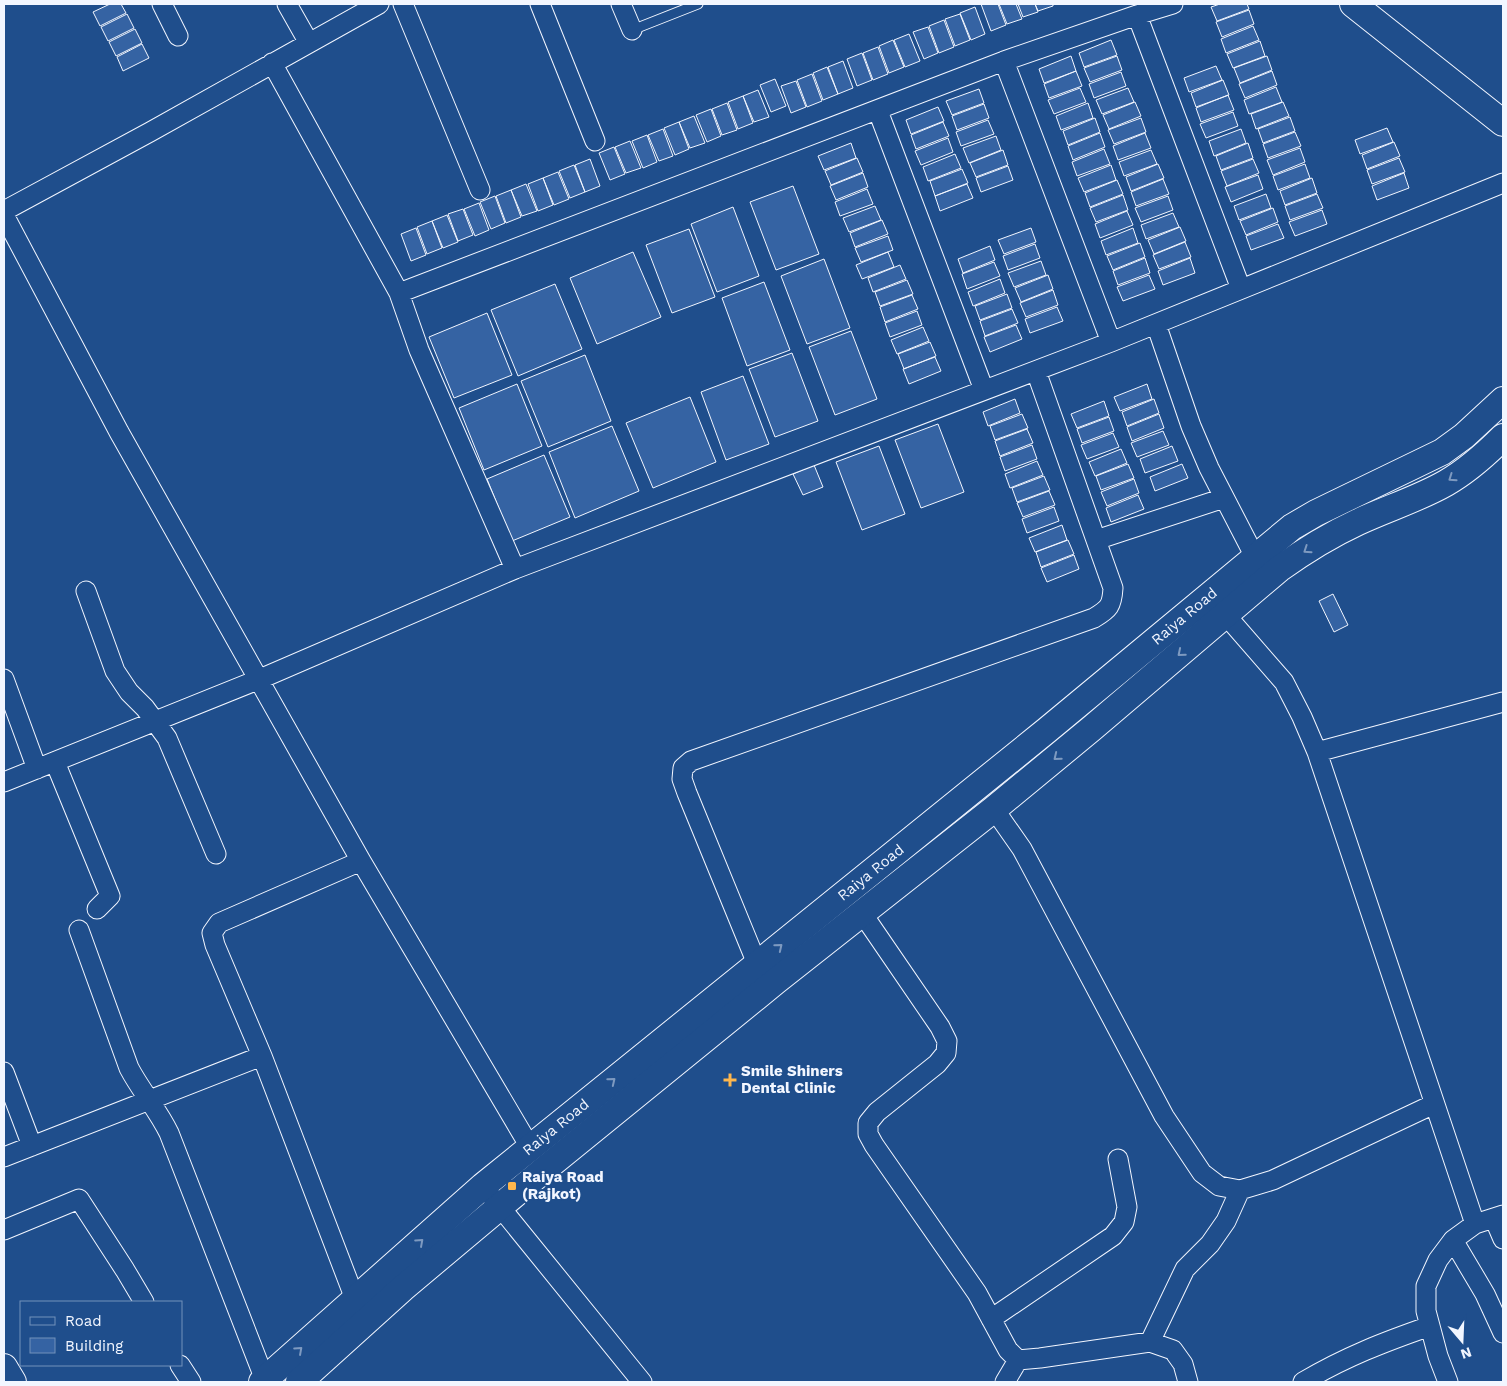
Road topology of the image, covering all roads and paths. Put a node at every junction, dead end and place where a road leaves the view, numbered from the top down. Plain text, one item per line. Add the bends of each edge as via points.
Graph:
1 (287, 4) edge
2 (379, 4) edge
3 (403, 4) edge
4 (540, 4) edge
5 (621, 4) edge
6 (698, 4) edge
7 (1173, 4) edge
8 (1353, 4) edge
9 (167, 5) edge
10 (1137, 15) junction
11 (632, 30) joint
12 (178, 36) dead end
13 (309, 43) junction
14 (1004, 61) junction
15 (272, 64) junction
16 (878, 111) junction
17 (1503, 123) edge
18 (595, 141) dead end
19 (1503, 183) edge
20 (480, 190) dead end
21 (4, 213) edge
22 (1241, 289) junction
23 (399, 293) junction
24 (1156, 324) junction
25 (1111, 342) junction
26 (1036, 371) junction
27 (984, 390) junction
28 (1503, 400) edge
29 (1503, 437) edge
30 (1494, 453) edge
31 (1224, 498) junction
32 (1096, 540) junction
33 (1256, 557) junction
34 (515, 569) junction
35 (86, 591) dead end
36 (1209, 595) junction
37 (1226, 615) junction
38 (4, 679) edge
39 (260, 679) junction
40 (1503, 702) edge
41 (156, 721) junction
42 (1317, 752) junction
43 (55, 762) junction
44 (37, 769) junction
45 (4, 782) edge
46 (994, 808) junction
47 (216, 854) dead end
48 (361, 861) junction
49 (97, 909) dead end
50 (862, 913) junction
51 (79, 930) dead end
52 (756, 965) junction
53 (768, 988) junction
54 (262, 1056) junction
55 (4, 1072) edge
56 (149, 1100) junction
57 (1434, 1104) junction
58 (32, 1146) junction
59 (530, 1147) junction
60 (4, 1157) edge
61 (1118, 1159) dead end
62 (483, 1186) junction
63 (1240, 1190) junction
64 (500, 1206) junction
65 (1498, 1217) edge
66 (1475, 1224) junction
67 (4, 1230) edge
68 (1503, 1239) edge
69 (1453, 1240) junction
70 (355, 1300) junction
71 (143, 1301) edge
72 (991, 1319) junction
73 (1430, 1326) junction
74 (1503, 1333) edge
75 (1150, 1342) junction
76 (1018, 1360) junction
77 (181, 1366) edge
78 (4, 1367) edge
79 (264, 1381) edge
80 (13, 1382) edge
81 (191, 1382) edge
82 (299, 1382) edge
83 (642, 1382) edge
84 (1005, 1382) edge
85 (1188, 1382) edge
86 (1303, 1382) edge
87 (1448, 1382) edge

1 - 13 street
2 - 13 street
3 - 20 street
4 - 18 street
5 - 11 street
6 - 11 lane
7 - 10 street
8 - 17 street
9 - 12 street
10 - 14 street
10 - 22 street
13 - 15 street
14 - 16 street
14 - 25 street
15 - 21 street
15 - 23 street
16 - 23 street
16 - 27 street
19 - 22 street
21 - 39 street via 119,432
22 - 24 street
23 - 34 street via 419,350
24 - 25 street
24 - 31 street via 1191,426
25 - 26 street
26 - 27 street
26 - 32 street
27 - 34 street
28 - 33 street, Raiya Road via 1442,452 1316,513 1292,527
29 - 30 street, Raiya Road
30 -> 37 street, Raiya Road via 1447,482 1310,547
31 - 32 street
31 - 33 street
32 - 52 street via 1113,588 1112,601 1106,611 1094,618 691,761 682,768 687,793
33 - 36 street, Raiya Road
34 - 39 street
35 - 41 street via 115,671
36 - 37 street
52 -> 36 street, Raiya Road
37 - 42 street via 1284,682
37 -> 46 street, Raiya Road
38 - 44 street
39 - 41 street
39 - 48 street
40 - 42 street
41 - 43 street
41 - 47 street via 167,738
42 - 57 street
43 - 44 street
43 - 49 street via 110,896
44 - 45 street
46 - 50 street, Raiya Road
46 - 63 street via 1022,849 1164,1116 1202,1173 1219,1186
48 - 54 street via 219,923 212,933
48 - 59 street
50 - 53 street, Raiya Road
50 - 72 street via 947,1041 946,1053 937,1064 868,1122 868,1134 977,1293
51 - 56 street via 129,1068
52 - 53 street
59 -> 52 street, Raiya Road
53 - 64 street, Raiya Road
54 - 56 street
54 - 70 street
55 - 58 street
56 - 58 street
56 - 79 street via 169,1133
57 - 63 street via 1272,1180
57 - 66 street
58 - 60 street
59 - 62 street, Raiya Road
61 - 72 street via 1127,1207 1124,1222 1113,1236
62 - 64 street
70 -> 62 street, Raiya Road
63 - 75 street via 1226,1221 1210,1244 1185,1269
64 - 82 street, Raiya Road
64 - 83 street
65 - 66 street
65 - 68 street
66 - 69 street
67 - 71 street via 80,1199
69 - 73 street via 1438,1260 1426,1286
69 - 74 street via 1485,1294
79 -> 70 street, Raiya Road
72 - 76 street via 1008,1350
73 - 86 street via 1375,1345
73 - 87 street
75 - 76 street
75 - 85 street via 1173,1350 1183,1364
76 - 84 street
77 - 81 street
78 - 80 street

